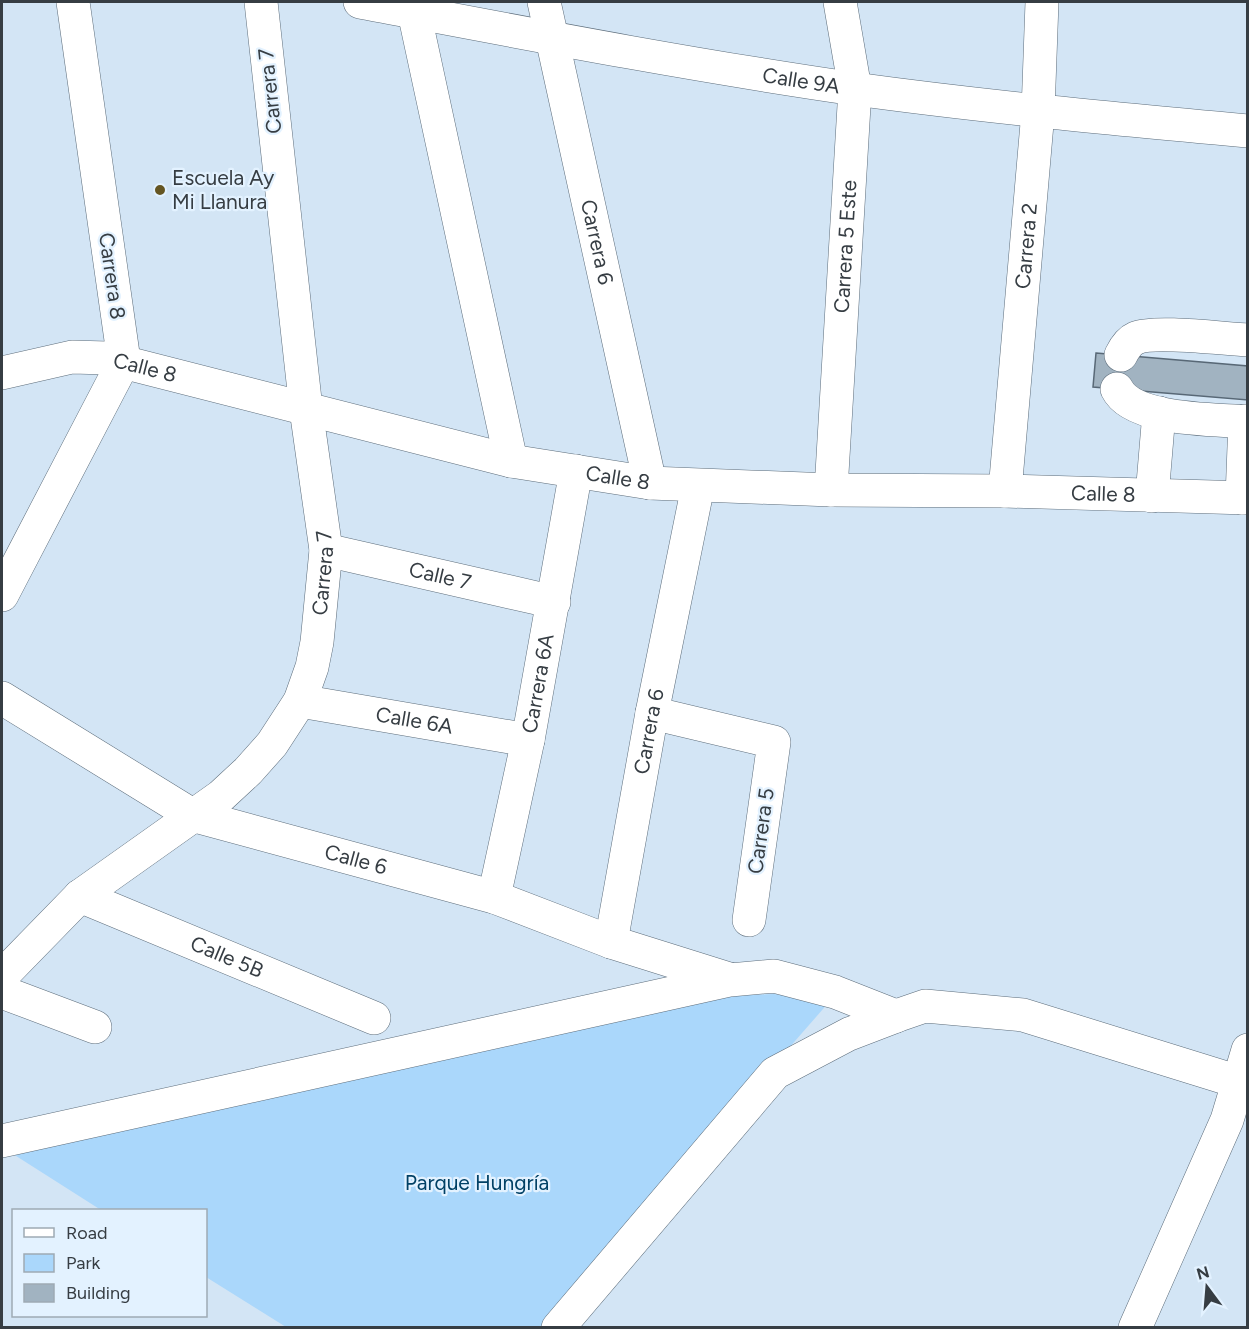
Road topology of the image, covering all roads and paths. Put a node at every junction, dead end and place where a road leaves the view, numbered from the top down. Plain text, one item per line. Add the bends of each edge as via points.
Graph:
1 (73, 2) edge
2 (261, 2) edge
3 (360, 2) edge
4 (544, 2) edge
5 (840, 2) edge
6 (1041, 2) edge
7 (414, 12) junction
8 (553, 40) junction
9 (855, 89) junction
10 (1038, 112) junction
11 (1248, 131) edge
12 (1248, 340) edge
13 (1121, 356) dead end
14 (124, 361) junction
15 (2, 373) edge
16 (1117, 389) dead end
17 (306, 409) junction
18 (1158, 413) junction
19 (1246, 422) edge
20 (511, 461) junction
21 (576, 471) junction
22 (650, 483) junction
23 (698, 486) junction
24 (831, 490) junction
25 (1005, 491) junction
26 (1152, 496) junction
27 (1245, 498) edge
28 (326, 550) junction
29 (2, 595) edge
30 (554, 602) junction
31 (2, 698) edge
32 (300, 701) junction
33 (652, 713) junction
34 (528, 740) junction
35 (192, 815) junction
36 (80, 896) junction
37 (494, 897) junction
38 (748, 920) dead end
39 (611, 942) junction
40 (2, 976) edge
41 (730, 980) junction
42 (2, 992) edge
43 (896, 1017) junction
44 (374, 1018) dead end
45 (95, 1027) dead end
46 (1248, 1050) edge
47 (1239, 1082) junction
48 (2, 1141) edge
49 (558, 1328) edge
50 (1135, 1328) edge

1 - 14 street, Carrera 8
2 - 17 street, Carrera 7
3 - 7 street, Calle 9A
4 - 8 street, Carrera 6
5 - 9 street, Carrera 5 Este
6 - 10 street, Carrera 2
7 - 8 street, Calle 9A
7 - 20 street
8 - 9 street, Calle 9A
8 - 22 street, Carrera 6
9 - 10 street, Calle 9A
9 - 24 street, Carrera 5 Este
10 - 11 street, Calle 9A
10 - 25 street, Carrera 2
12 - 13 street via 1152,335 1135,338
14 - 15 street, Calle 8 via 72,357
14 - 17 street, Calle 8
14 - 29 street
16 - 18 street via 1129,403
17 - 20 street, Calle 8
17 - 28 street, Carrera 7
18 - 19 street
18 - 26 street
19 - 27 street
20 - 21 street, Calle 8
21 - 22 street, Calle 8
21 - 30 street, Carrera 6A
22 - 23 street, Calle 8
23 - 24 street, Calle 8
23 - 33 street, Carrera 6
24 - 25 street, Calle 8
25 - 26 street, Calle 8
26 - 27 street, Calle 8
28 - 30 street, Calle 7
28 - 32 street, Carrera 7 via 317,642
30 - 34 street, Carrera 6A
31 - 35 street, Calle 6
32 - 34 street, Calle 6A
32 - 35 street, Carrera 7 via 272,744 248,771
33 - 38 street, Carrera 5 via 774,742
33 - 39 street, Carrera 6
34 - 37 street, Carrera 6A
35 - 36 street, Carrera 7
35 - 37 street, Calle 6
36 - 40 street, Carrera 7
36 - 44 street, Calle 5B
37 - 39 street, Calle 6
39 - 41 street, Calle 6
41 - 43 street via 774,976 835,992
41 - 48 street
42 - 45 street
43 - 47 street via 925,1006 1023,1015
43 - 49 street via 849,1034 776,1073
46 - 47 street
47 - 50 street via 1227,1120

